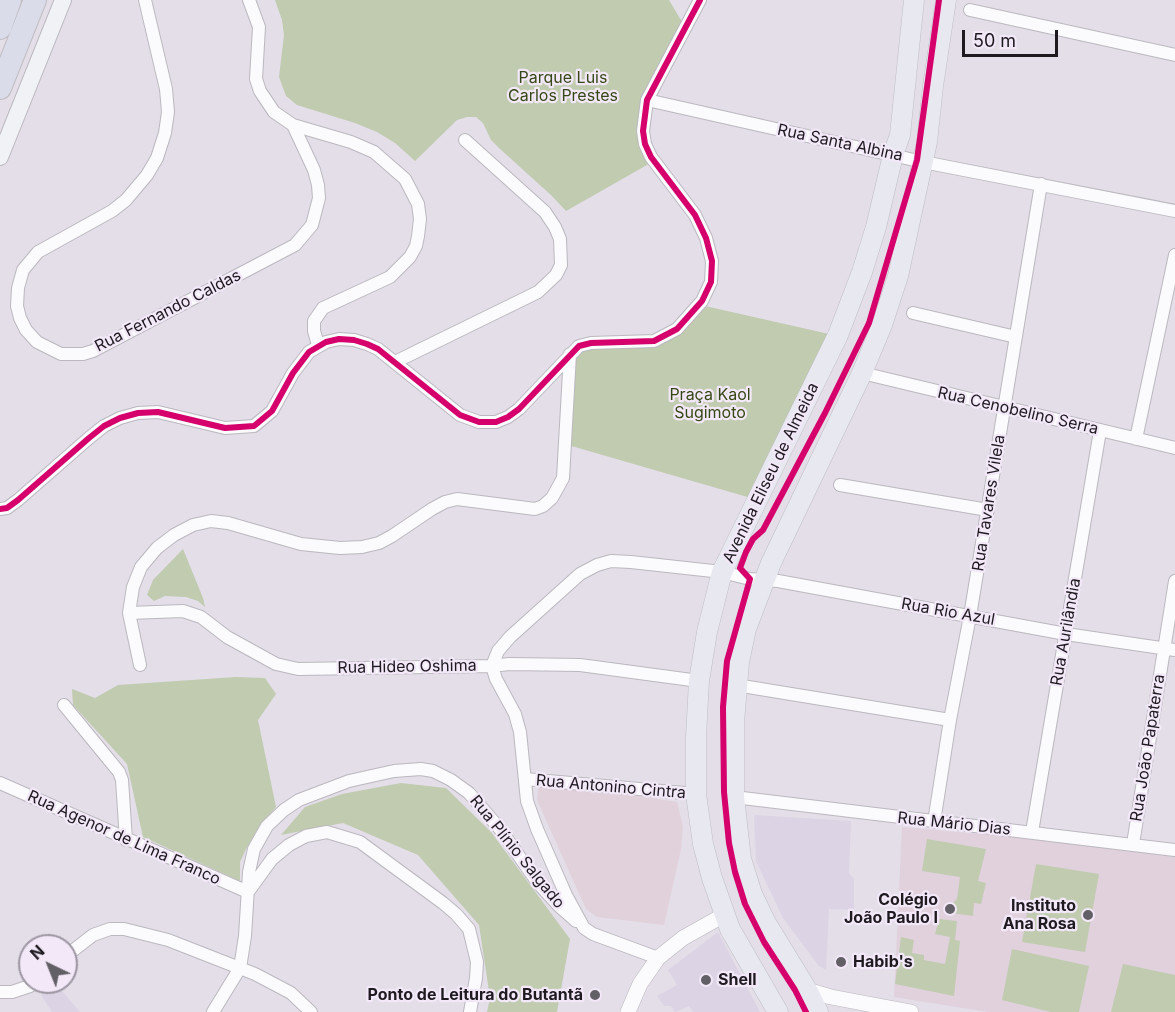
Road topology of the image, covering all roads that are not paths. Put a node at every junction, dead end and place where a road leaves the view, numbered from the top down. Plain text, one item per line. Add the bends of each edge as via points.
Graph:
1 (10, 0) edge
2 (35, 0) edge
3 (63, 0) edge
4 (145, 0) edge
5 (249, 0) edge
6 (700, 0) edge
7 (914, 0) edge
8 (946, 0) edge
9 (970, 10) dead end
10 (0, 28) edge
11 (1175, 55) edge
12 (0, 88) edge
13 (647, 100) junction
14 (293, 125) junction
15 (465, 140) dead end
16 (893, 155) junction
17 (0, 157) edge
18 (923, 162) junction
19 (1041, 184) junction
20 (1175, 211) edge
21 (1175, 255) edge
22 (913, 313) dead end
23 (1016, 337) junction
24 (318, 345) junction
25 (570, 354) junction
26 (394, 362) junction
27 (862, 374) junction
28 (1004, 409) junction
29 (1100, 431) junction
30 (1136, 439) junction
31 (1175, 448) edge
32 (840, 485) dead end
33 (0, 509) edge
34 (988, 510) junction
35 (722, 572) junction
36 (765, 580) junction
37 (1175, 581) edge
38 (129, 613) junction
39 (970, 616) junction
40 (1066, 634) junction
41 (1169, 649) edge
42 (140, 665) dead end
43 (492, 666) junction
44 (699, 681) junction
45 (736, 685) junction
46 (64, 705) dead end
47 (950, 720) junction
48 (525, 779) junction
49 (0, 783) edge
50 (696, 794) junction
51 (734, 797) junction
52 (934, 822) junction
53 (1032, 832) junction
54 (126, 840) junction
55 (1133, 844) junction
56 (1175, 850) edge
57 (248, 892) junction
58 (724, 915) junction
59 (584, 928) junction
60 (78, 947) edge
61 (658, 958) junction
62 (240, 968) junction
63 (18, 990) edge
64 (807, 990) junction
65 (0, 992) edge
66 (904, 1011) edge
67 (213, 1012) edge
68 (311, 1012) edge
69 (470, 1012) edge
70 (628, 1012) edge
71 (778, 1012) edge
72 (818, 1012) edge

1 - 10 highway
2 - 12 highway
3 - 17 main road
4 - 14 street, Rua Fernando Caldas via 166,89 165,133 157,158 126,200 38,252 23,270 17,306 26,330 38,342 61,354 93,351 295,244 312,225 319,198 314,170
5 - 14 street via 259,27 256,79 260,91 274,112
6 - 13 street
7 - 16 main road, Avenida Eliseu de Almeida via 900,135
8 - 18 main road
9 - 11 street
13 - 16 street, Rua Santa Albina
13 - 25 street via 645,144 695,215 712,261 711,282 690,316 665,336 654,341 591,343
14 - 24 street via 374,152 405,179 418,204 420,219 416,246 400,269 381,282 323,308 314,321
15 - 26 street via 545,212 560,239 561,265 538,292
16 - 18 street, Rua Santa Albina
16 - 35 main road, Avenida Eliseu de Almeida via 876,227 851,304
18 - 19 street, Rua Santa Albina
18 - 27 main road via 898,276
19 - 20 street, Rua Santa Albina
19 - 23 street, Rua Tavares Vilela
21 - 30 street
22 - 23 street
23 - 28 street, Rua Tavares Vilela
24 - 26 street via 339,339 354,340
24 - 33 street via 301,361 272,411 254,426 225,428 158,412 120,418 89,438 18,500
25 - 26 street via 519,409 496,422 479,422 460,415
25 - 38 street via 563,478 543,506 535,509 457,499 432,509 379,543 362,547 301,544 228,523 193,525 157,548 141,567 132,587
27 - 28 street, Rua Cenobelino Serra
27 - 36 main road
28 - 29 street, Rua Cenobelino Serra
28 - 34 street, Rua Tavares Vilela
29 - 30 street, Rua Cenobelino Serra
29 - 40 street, Rua Aurilândia
30 - 31 street, Rua Cenobelino Serra
32 - 34 street
34 - 39 street, Rua Tavares Vilela
35 - 36 street, Rua Rio Azul
35 - 43 street, Rua Rio Azul via 631,562 597,565 580,574 510,637
35 - 44 main road, Avenida Eliseu de Almeida
36 - 39 street, Rua Rio Azul
36 - 45 main road via 746,629
37 - 41 street, Rua João Papaterra
38 - 42 street
38 - 43 street, Rua Hideo Oshima via 183,611 201,617 276,664 298,669
39 - 40 street, Rua Rio Azul
39 - 47 street, Rua Tavares Vilela
40 - 41 street, Rua Rio Azul
40 - 53 street, Rua Aurilândia
41 - 55 street, Rua João Papaterra
43 - 44 street, Rua Hideo Oshima via 580,665
43 - 48 street via 515,714
44 - 50 main road, Avenida Eliseu de Almeida
45 - 47 street
45 - 51 main road
46 - 54 street via 119,772
47 - 52 street, Rua Tavares Vilela
48 - 50 street, Rua Antonino Cintra
48 - 59 street via 527,801 537,829
49 - 54 street, Rua Agenor de Lima Franco
50 - 58 main road, Avenida Eliseu de Almeida via 703,844
51 - 52 street, Rua Mário Dias
51 - 64 main road via 741,859 752,894
52 - 53 street, Rua Mário Dias
53 - 55 street, Rua Mário Dias
54 - 57 street, Rua Agenor de Lima Franco
55 - 56 street, Rua Mário Dias
57 - 59 street, Rua Plínio Salgado via 254,849 267,826 284,810 299,800 349,781 421,769 451,780 469,793 538,883
57 - 62 street, Rua Plínio Salgado
57 - 69 street via 272,859 306,837 327,832 360,842 456,914 469,929 477,962
58 - 61 street via 683,938
58 - 71 main road, Avenida Eliseu de Almeida
59 - 61 street, Rua Plínio Salgado
60 - 62 street via 93,935 124,929 168,940
61 - 70 street via 640,984
62 - 67 street, Rua Plínio Salgado
62 - 68 street via 291,993
63 - 65 street
64 - 66 street
64 - 72 main road

